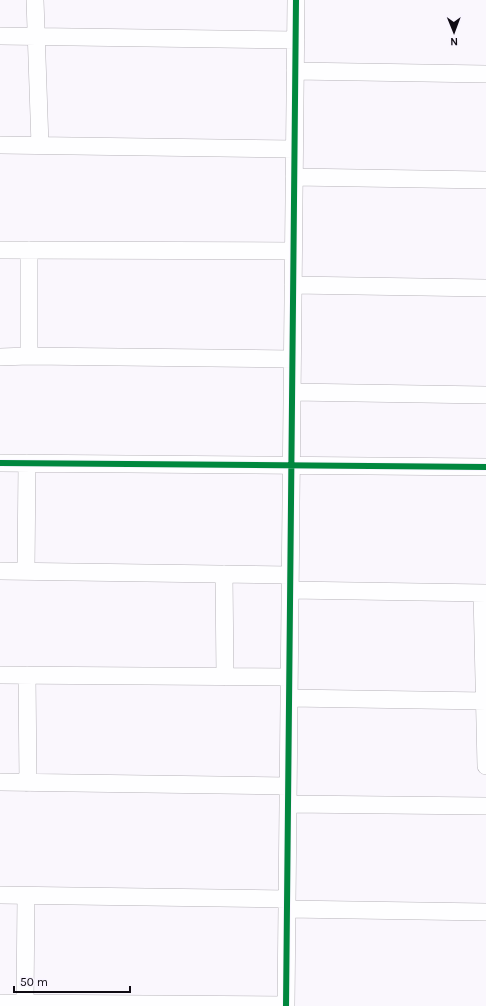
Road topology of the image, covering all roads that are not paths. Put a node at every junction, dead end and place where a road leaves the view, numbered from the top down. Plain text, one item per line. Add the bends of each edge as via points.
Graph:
1 (35, 0) edge
2 (296, 0) edge
3 (0, 36) edge
4 (35, 37) junction
5 (296, 40) junction
6 (295, 71) junction
7 (486, 74) edge
8 (0, 145) edge
9 (40, 145) junction
10 (294, 149) junction
11 (294, 177) junction
12 (486, 180) edge
13 (0, 250) edge
14 (29, 250) junction
15 (293, 251) junction
16 (293, 285) junction
17 (486, 288) edge
18 (29, 356) junction
19 (0, 357) edge
20 (292, 358) junction
21 (292, 392) junction
22 (486, 395) edge
23 (0, 463) edge
24 (27, 463) junction
25 (291, 465) junction
26 (486, 467) edge
27 (0, 571) edge
28 (26, 571) junction
29 (224, 574) junction
30 (290, 583) junction
31 (484, 593) edge
32 (0, 674) edge
33 (27, 675) junction
34 (225, 677) junction
35 (289, 677) junction
36 (289, 698) junction
37 (486, 701) edge
38 (486, 766) edge
39 (0, 782) edge
40 (28, 783) junction
41 (288, 786) junction
42 (288, 804) junction
43 (486, 806) edge
44 (0, 895) edge
45 (26, 896) junction
46 (287, 904) junction
47 (486, 912) edge
48 (0, 1003) edge
49 (25, 1003) junction
50 (286, 1006) edge

1 - 4 street
2 - 5 street
3 - 4 street
4 - 5 street
4 - 9 street
5 - 6 street
6 - 7 street
6 - 10 street
8 - 9 street
9 - 10 street
10 - 11 street
11 - 12 street
11 - 15 street
13 - 14 street
14 - 15 street
14 - 18 street
15 - 16 street
16 - 17 street
16 - 20 street
18 - 19 street
18 - 20 street
20 - 21 street
21 - 22 street
21 - 25 street
23 - 24 street
24 - 25 street
24 - 28 street
25 - 26 street
25 - 30 street
27 - 28 street
28 - 29 street
29 - 30 street
29 - 34 street
30 - 31 street
30 - 35 street
31 - 37 street
32 - 33 street
33 - 34 street
33 - 40 street
34 - 35 street
35 - 36 street
36 - 37 street
36 - 41 street
37 - 38 street
39 - 40 street
40 - 41 street
41 - 42 street
42 - 43 street
42 - 46 street
44 - 45 street
45 - 46 street
45 - 49 street
46 - 47 street
46 - 50 street
48 - 49 street
49 - 50 street

